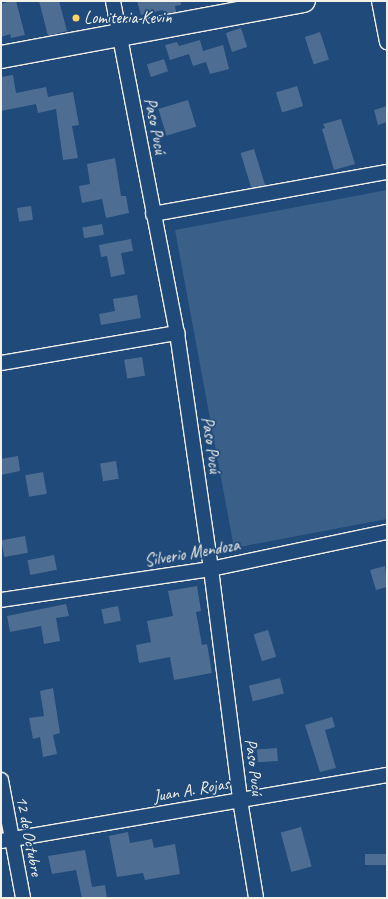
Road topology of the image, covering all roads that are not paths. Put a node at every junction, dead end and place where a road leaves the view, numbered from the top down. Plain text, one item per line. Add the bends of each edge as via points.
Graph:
1 (113, 1) edge
2 (304, 1) edge
3 (379, 1) edge
4 (119, 35) junction
5 (387, 42) edge
6 (1, 58) edge
7 (387, 172) edge
8 (153, 214) junction
9 (177, 333) junction
10 (1, 363) edge
11 (387, 532) edge
12 (211, 569) junction
13 (1, 600) edge
14 (387, 775) edge
15 (1, 780) edge
16 (240, 800) junction
17 (6, 840) edge
18 (23, 898) edge
19 (256, 898) edge

1 - 4 street, Paso Pucú
2 - 4 highway
3 - 5 street
4 - 6 highway
4 - 8 street, Paso Pucú
7 - 8 street
8 - 9 street, Paso Pucú
9 - 10 street
9 - 12 street, Paso Pucú
11 - 12 street, Silverio Mendoza
12 - 13 street, Silverio Mendoza
12 - 16 street, Paso Pucú
14 - 16 street, Juan A. Rojas
15 - 17 street, 12 de Octubre
16 - 17 street, Juan A. Rojas
16 - 19 street, Paso Pucú
17 - 18 street, 12 de Octubre

